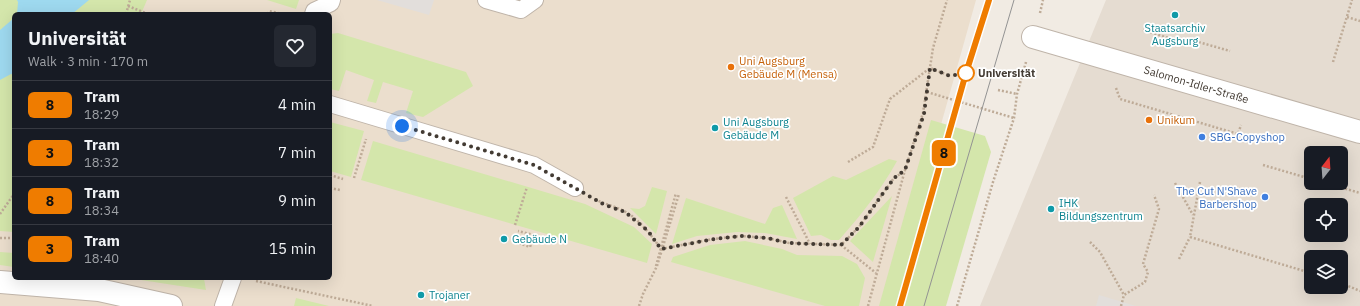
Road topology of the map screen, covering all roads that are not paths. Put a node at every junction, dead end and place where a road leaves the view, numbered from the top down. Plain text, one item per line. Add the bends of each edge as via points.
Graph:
1 (332, 0) edge
2 (486, 0) edge
3 (535, 0) edge
4 (314, 12) edge
5 (1033, 37) road end
6 (332, 105) edge
7 (1360, 132) edge
8 (575, 188) road end
9 (232, 280) edge
10 (0, 282) edge
11 (171, 306) edge
12 (223, 306) edge

1 - 4 lane
2 - 3 lane via 521,10
5 - 7 street, Salomon-Idler-Straße
6 - 8 lane via 534,165
9 - 12 lane
10 - 11 street via 99,290

